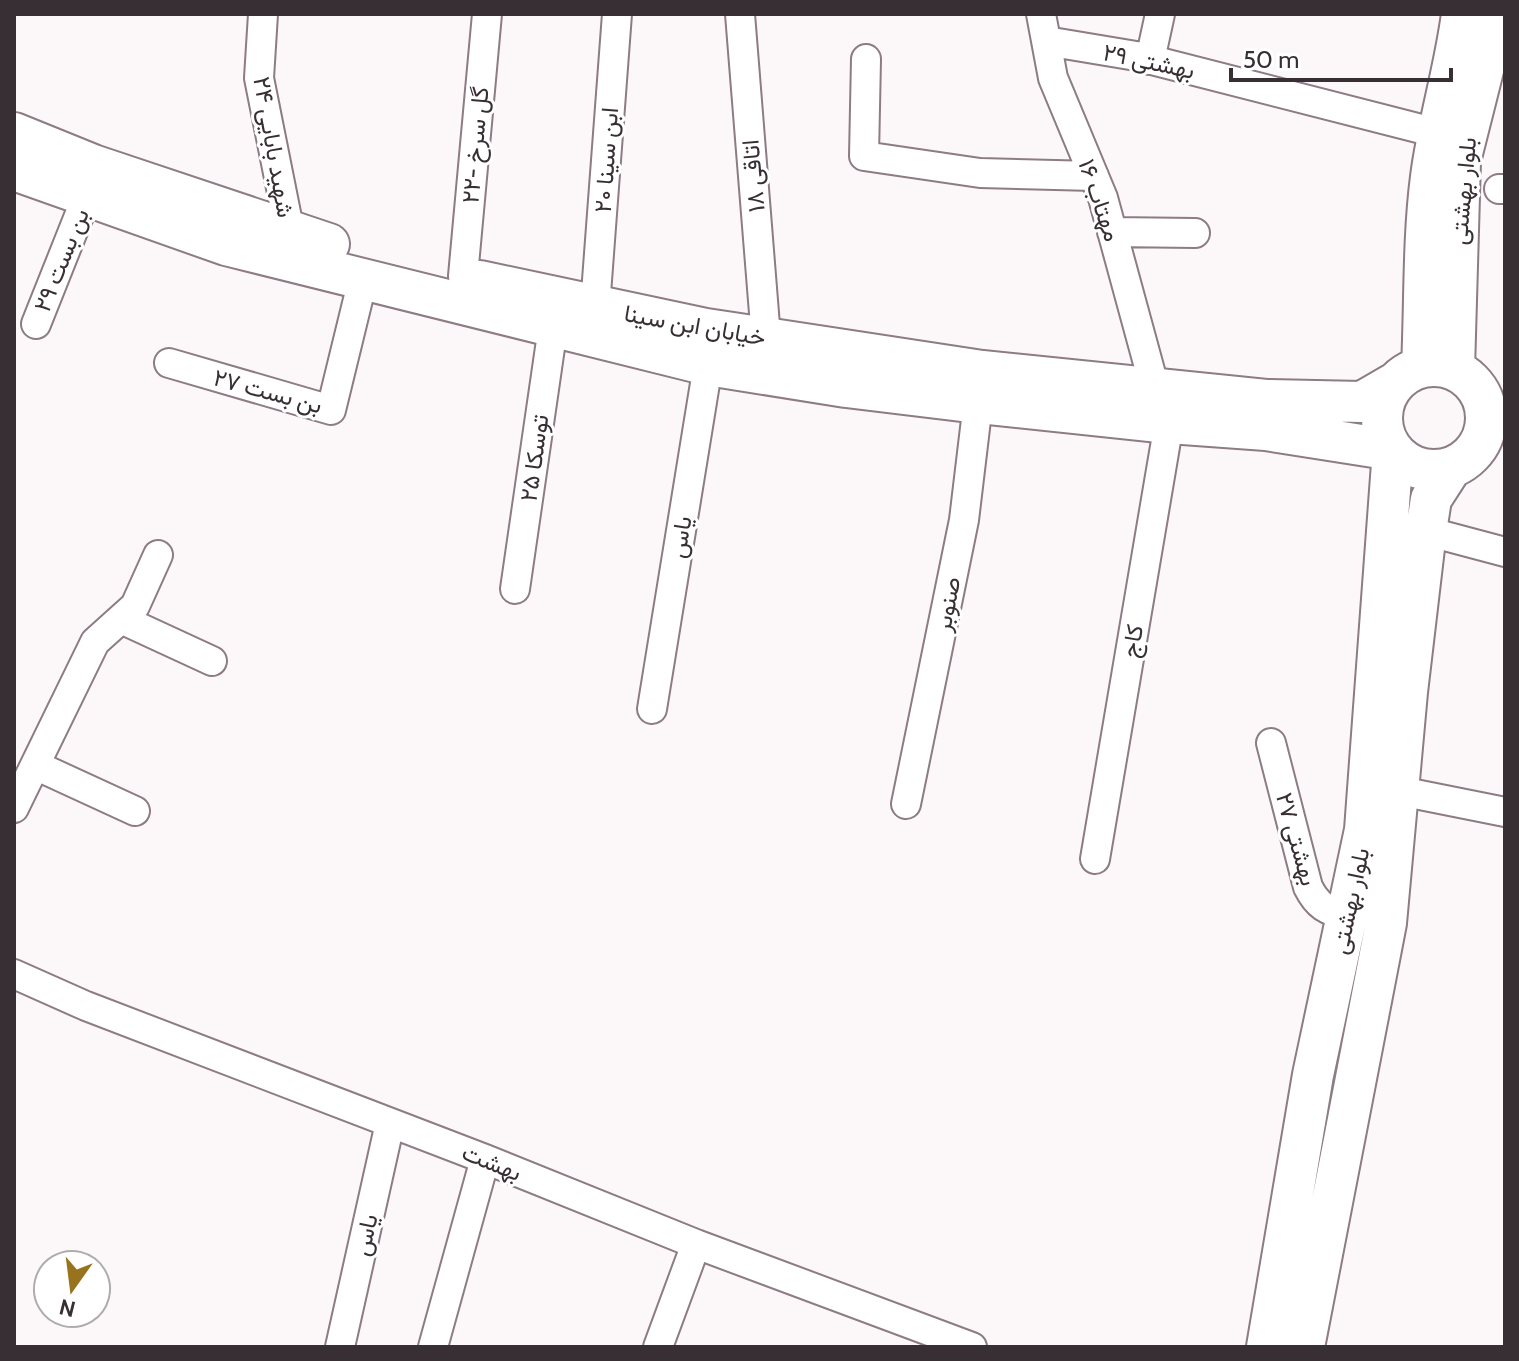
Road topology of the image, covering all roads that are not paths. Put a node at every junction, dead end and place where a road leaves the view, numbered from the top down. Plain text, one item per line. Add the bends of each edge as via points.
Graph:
1 (263, 14) edge
2 (487, 14) edge
3 (617, 14) edge
4 (740, 14) edge
5 (1160, 14) edge
6 (1462, 14) edge
7 (1490, 14) edge
8 (1044, 27) edge
9 (866, 59) dead end
10 (1150, 60) junction
11 (14, 133) edge
12 (1437, 133) junction
13 (14, 170) edge
14 (1094, 176) junction
15 (87, 196) junction
16 (175, 210) junction
17 (1112, 232) junction
18 (290, 233) junction
19 (1195, 233) dead end
20 (463, 276) junction
21 (363, 279) junction
22 (595, 307) junction
23 (36, 324) dead end
24 (553, 327) junction
25 (766, 338) junction
26 (169, 363) dead end
27 (708, 365) junction
28 (1450, 382) edge
29 (978, 403) junction
30 (1162, 406) junction
31 (1266, 415) junction
32 (1505, 436) edge
33 (1393, 450) junction
34 (1459, 462) junction
35 (1426, 531) junction
36 (1505, 552) edge
37 (158, 555) dead end
38 (515, 589) dead end
39 (121, 619) junction
40 (212, 661) dead end
41 (652, 709) dead end
42 (1271, 743) dead end
43 (35, 765) junction
44 (1400, 791) junction
45 (906, 804) dead end
46 (14, 808) edge
47 (135, 811) dead end
48 (1505, 812) edge
49 (1095, 859) dead end
50 (1347, 914) junction
51 (1386, 923) junction
52 (14, 974) edge
53 (390, 1123) junction
54 (485, 1159) junction
55 (696, 1244) junction
56 (340, 1347) edge
57 (433, 1347) edge
58 (658, 1347) edge
59 (972, 1347) edge
60 (1267, 1347) edge
61 (1304, 1347) edge

1 - 18 street, شهید بابایی ۲۴ via 259,78
2 - 20 street, گل سرخ -۲۲
3 - 22 street, ابن سینا ۲۰
4 - 25 street, اتاقی ۱۸
5 - 10 street
6 - 12 main road, بلوار بهشتی
7 - 28 main road, بلوار بهشتی via 1484,66 1460,161
8 - 10 street, بهشتی ۲۹
8 - 14 street, مهتاب ۱۶ via 1053,78
9 - 14 street via 864,156 980,173
10 - 12 street, بهشتی ۲۹
11 - 16 main road, خیابان ابن سینا via 93,165
12 - 28 main road, بلوار بهشتی via 1430,181
13 - 15 main road, خیابان ابن سینا
14 - 17 street, مهتاب ۱۶
15 - 16 main road, خیابان ابن سینا
15 - 23 street, بن بست ۲۹
16 - 18 main road, خیابان ابن سینا
16 - 21 main road, خیابان ابن سینا via 226,245
17 - 19 street
17 - 30 street, مهتاب ۱۶
18 - 20 main road, خیابان ابن سینا
20 - 22 main road, خیابان ابن سینا
21 - 24 main road, خیابان ابن سینا
21 - 26 street, بن بست ۲۷ via 331,410
22 - 25 main road, خیابان ابن سینا
24 - 27 main road, خیابان ابن سینا
24 - 38 street, توسکا ۲۵
25 - 30 main road, خیابان ابن سینا via 982,371
27 - 29 main road, خیابان ابن سینا
27 - 41 street, یاس
28 - 31 main road, خیابان ابن سینا via 1362,402
28 - 33 main road via 1382,410 1385,437
28 - 34 main road via 1483,400 1486,415 1478,446
29 - 30 main road, خیابان ابن سینا
29 - 45 street, صنوبر via 964,520
30 - 31 main road, خیابان ابن سینا
30 - 49 street, کاج
31 - 33 main road, خیابان ابن سینا
32 - 34 main road
33 - 34 main road via 1426,470
33 - 50 main road, بلوار بهشتی via 1365,830
34 - 35 main road, بلوار بهشتی via 1431,499
35 - 36 street
35 - 44 main road, بلوار بهشتی
37 - 39 street via 135,606
39 - 40 street
39 - 43 street via 95,642
42 - 50 street, بهشتی ۲۷ via 1308,887 1323,907
43 - 46 street
43 - 47 street
44 - 48 street
44 - 51 main road, بلوار بهشتی
50 - 51 main road
50 - 60 main road, بلوار بهشتی via 1313,1075
51 - 61 main road, بلوار بهشتی
52 - 53 street, بهشت
53 - 54 street, بهشت
53 - 56 street, یاس
54 - 55 street, بهشت
54 - 57 street
55 - 58 street
55 - 59 street, بهشت

